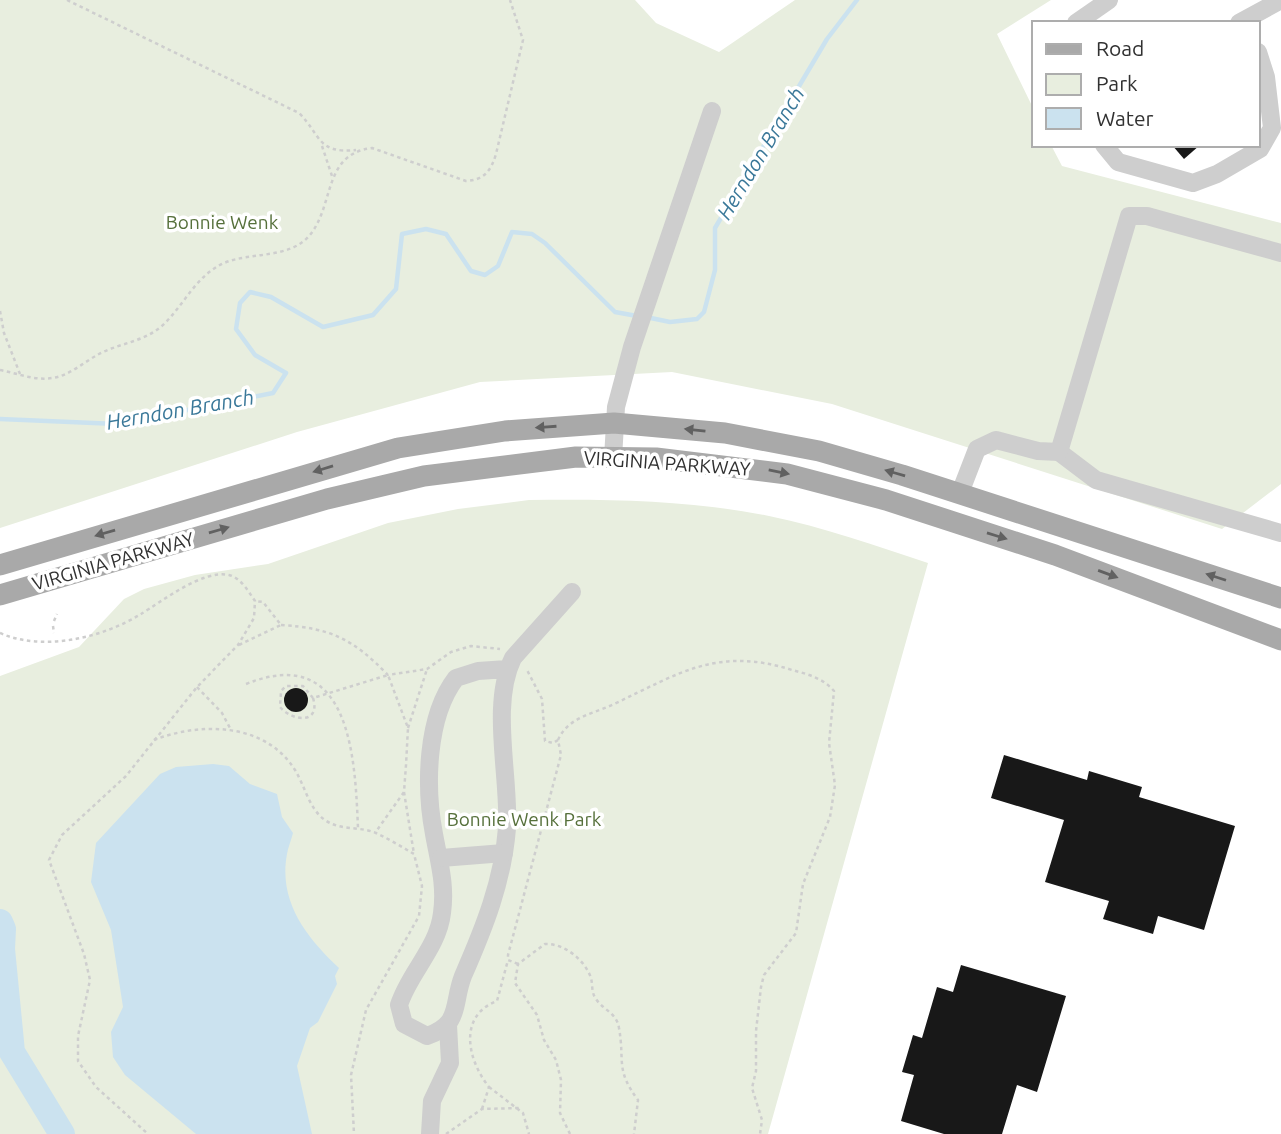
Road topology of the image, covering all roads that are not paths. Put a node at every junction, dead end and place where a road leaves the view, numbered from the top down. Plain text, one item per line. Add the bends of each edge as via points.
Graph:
1 (1109, 0) edge
2 (1281, 0) edge
3 (1079, 21) edge
4 (1243, 21) edge
5 (1260, 58) edge
6 (712, 111) dead end
7 (1106, 147) edge
8 (1281, 253) edge
9 (614, 423) junction
10 (1059, 452) junction
11 (613, 458) junction
12 (960, 493) junction
13 (951, 522) junction
14 (1281, 534) edge
15 (0, 565) edge
16 (572, 592) dead end
17 (0, 595) edge
18 (1281, 598) edge
19 (1281, 640) edge
20 (510, 664) junction
21 (505, 853) junction
22 (441, 858) junction
23 (448, 1025) junction
24 (430, 1134) edge

1 - 3 street
2 - 4 street
5 - 7 street via 1272,128 1260,149 1217,174 1193,183 1118,162
6 - 9 street via 632,347
8 - 10 street via 1147,216 1129,216
9 - 11 street
12 -> 9 main road, VIRGINIA PARKWAY via 819,451 725,433
9 -> 15 main road, VIRGINIA PARKWAY via 505,431 398,448
10 - 12 street via 996,440 977,449
10 - 14 street via 1096,480
11 -> 13 main road, VIRGINIA PARKWAY via 715,463 787,474
17 -> 11 main road, VIRGINIA PARKWAY via 424,475 535,461
12 - 13 main road
18 -> 12 main road, VIRGINIA PARKWAY
13 -> 19 main road, VIRGINIA PARKWAY via 1055,555
16 - 20 street
20 - 21 street via 501,740 507,802
20 - 22 street via 456,678 443,706 434,733 430,792
21 - 22 street
21 - 23 street via 488,918
22 - 23 street via 442,916 399,1005 404,1024 418,1033 427,1035
23 - 24 street via 450,1063 432,1101

